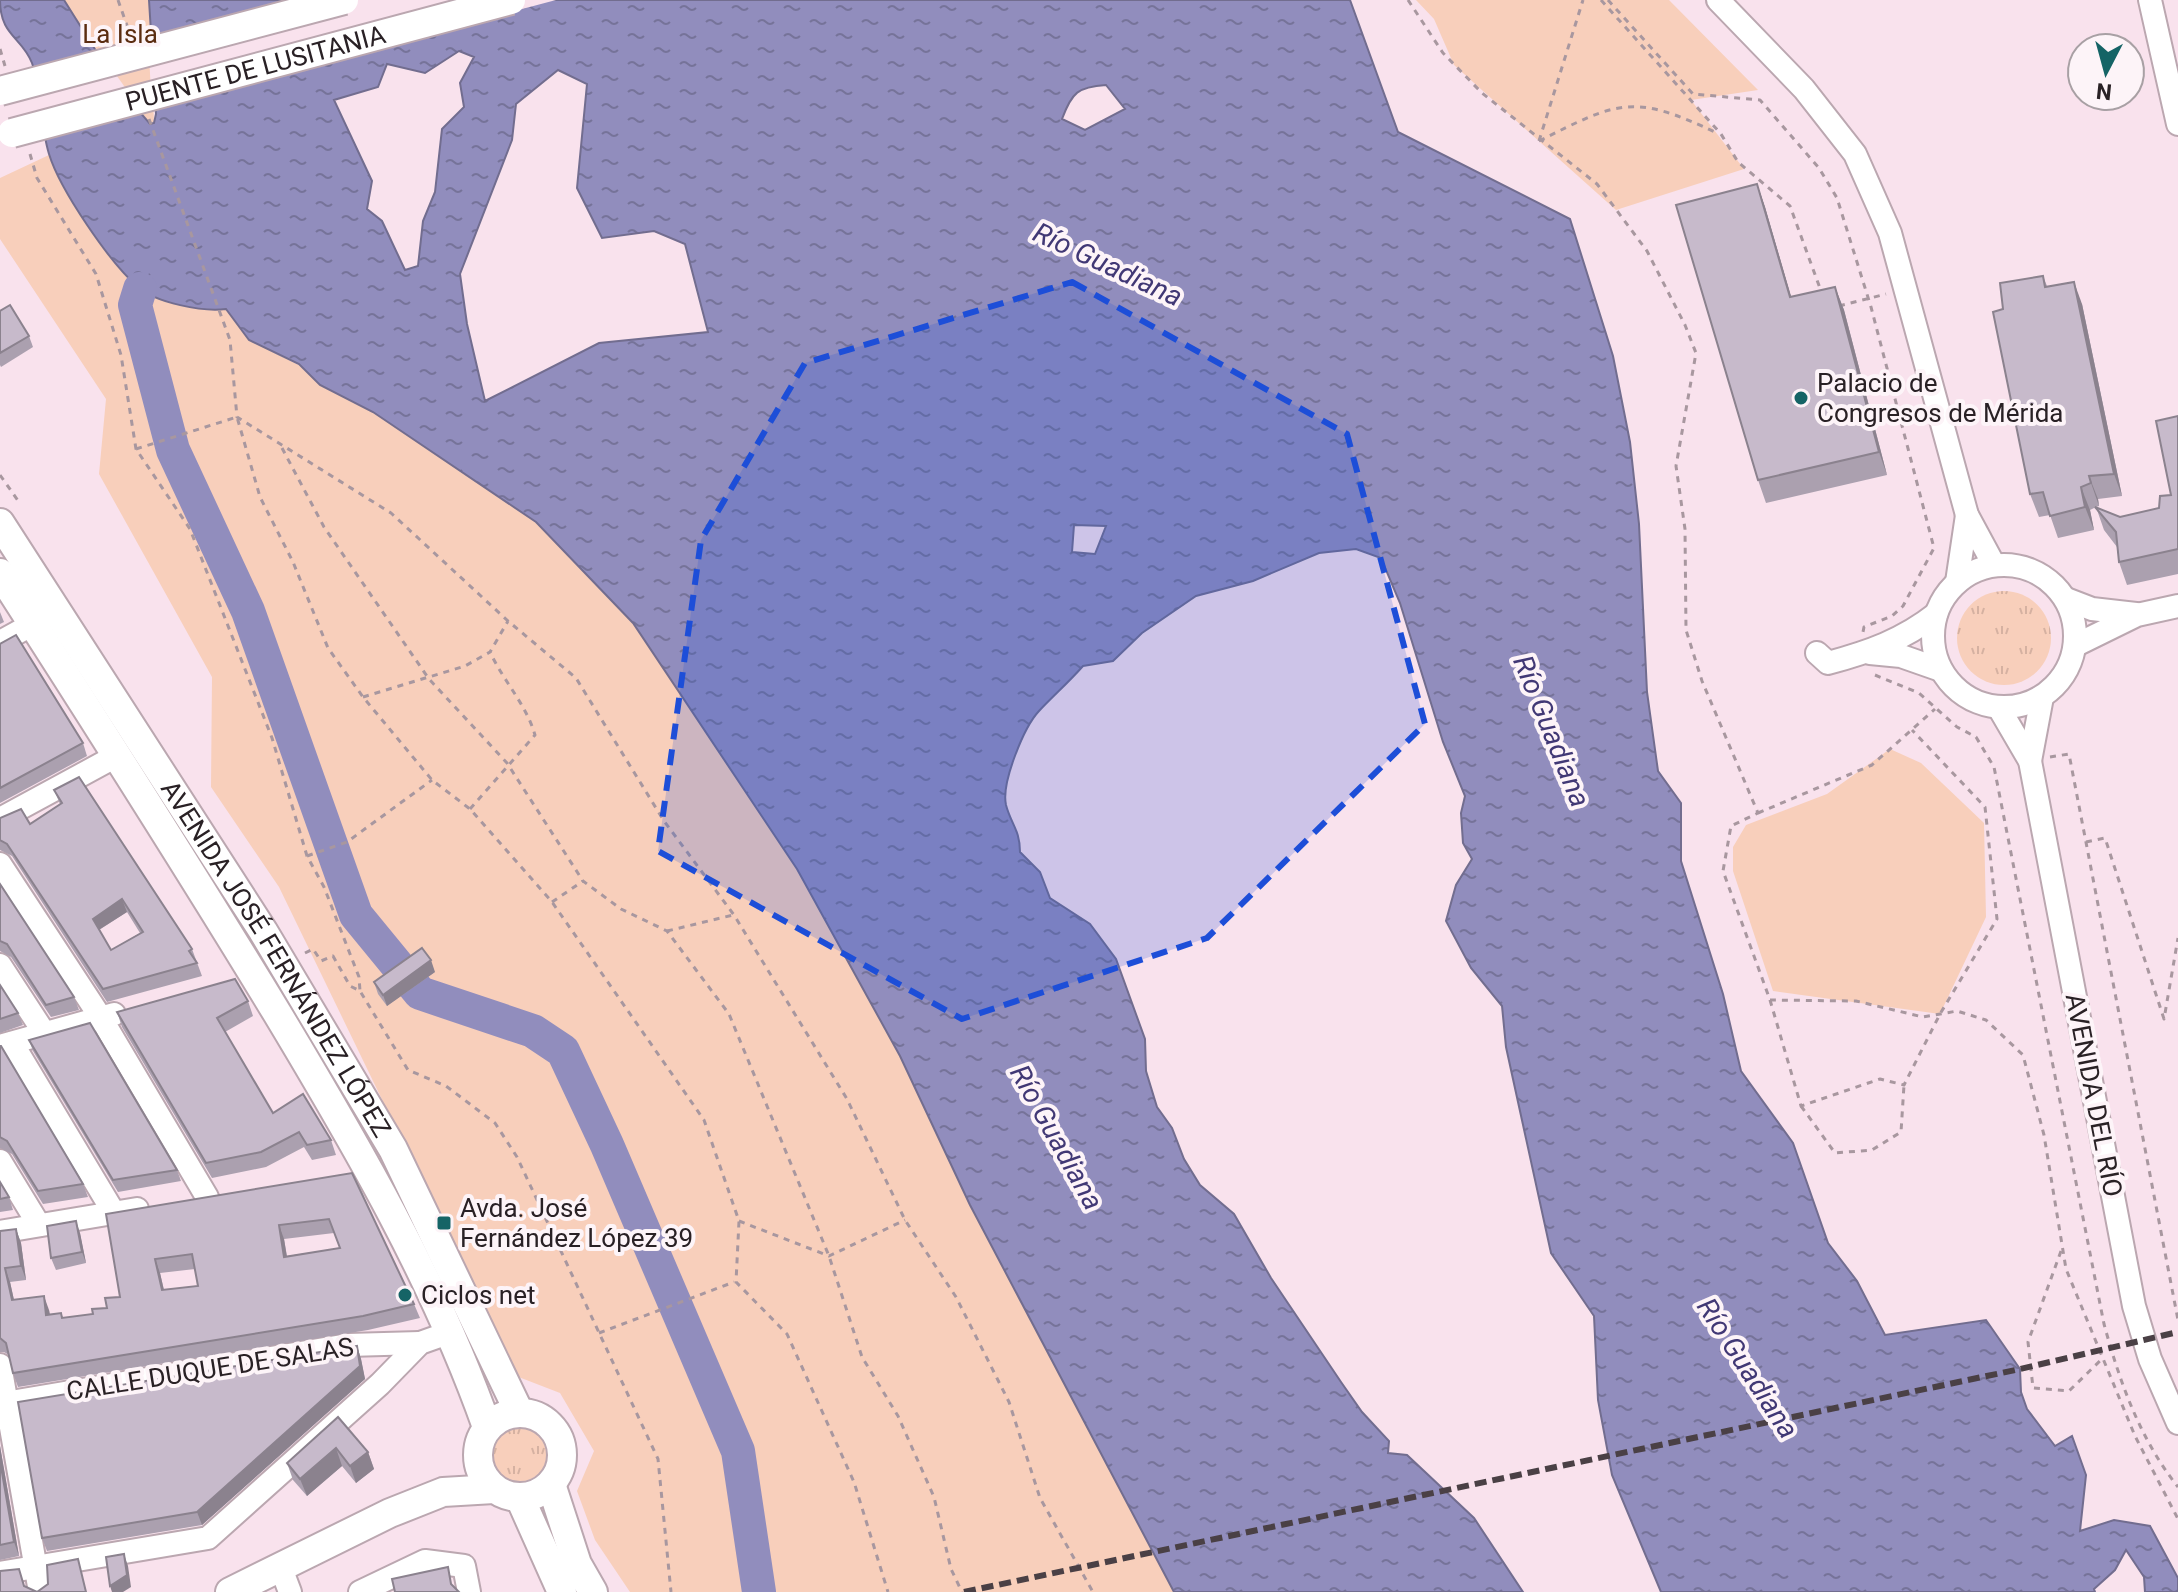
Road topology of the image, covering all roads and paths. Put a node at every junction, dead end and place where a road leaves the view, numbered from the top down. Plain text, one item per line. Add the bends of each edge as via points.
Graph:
1 (125, 0) edge
2 (344, 0) edge
3 (511, 0) edge
4 (1408, 0) edge
5 (1583, 0) edge
6 (1601, 0) edge
7 (1608, 0) edge
8 (1718, 0) edge
9 (2150, 0) edge
10 (124, 11) dead end
11 (0, 91) edge
12 (148, 115) dead end
13 (2178, 124) edge
14 (6, 134) edge
15 (1721, 134) junction
16 (1539, 141) junction
17 (37, 178) dead end
18 (1906, 290) junction
19 (1822, 295) edge
20 (1869, 299) junction
21 (1827, 309) edge
22 (237, 417) junction
23 (282, 448) junction
24 (136, 449) junction
25 (0, 475) edge
26 (10, 512) edge
27 (1967, 515) junction
28 (1994, 565) junction
29 (0, 573) edge
30 (1957, 582) junction
31 (2066, 599) junction
32 (2178, 606) edge
33 (1936, 614) junction
34 (2137, 615) junction
35 (508, 621) junction
36 (33, 624) junction
37 (0, 642) edge
38 (2076, 645) junction
39 (490, 652) junction
40 (1817, 653) dead end
41 (1864, 653) junction
42 (1941, 670) junction
43 (429, 679) junction
44 (363, 697) junction
45 (2042, 697) junction
46 (1999, 708) junction
47 (1935, 709) junction
48 (1912, 730) junction
49 (2069, 754) dead end
50 (118, 755) junction
51 (2030, 761) junction
52 (507, 763) junction
53 (432, 780) junction
54 (470, 809) junction
55 (1758, 813) junction
56 (0, 819) edge
57 (2086, 842) junction
58 (307, 856) junction
59 (0, 864) edge
60 (583, 881) junction
61 (552, 902) junction
62 (734, 915) junction
63 (667, 931) junction
64 (2178, 938) edge
65 (301, 954) dead end
66 (0, 965) edge
67 (360, 991) junction
68 (1770, 1000) junction
69 (131, 1010) edge
70 (1940, 1014) junction
71 (101, 1018) junction
72 (45, 1034) junction
73 (6, 1044) edge
74 (1904, 1085) junction
75 (1801, 1106) junction
76 (0, 1161) edge
77 (372, 1170) junction
78 (342, 1175) edge
79 (237, 1192) edge
80 (160, 1205) edge
81 (114, 1213) junction
82 (905, 1220) junction
83 (739, 1221) junction
84 (39, 1225) junction
85 (0, 1232) edge
86 (2062, 1247) junction
87 (829, 1256) junction
88 (736, 1282) junction
89 (2178, 1320) edge
90 (451, 1332) junction
91 (599, 1333) junction
92 (420, 1343) junction
93 (2103, 1358) junction
94 (0, 1365) edge
95 (3, 1403) edge
96 (519, 1412) junction
97 (2178, 1423) edge
98 (487, 1427) junction
99 (477, 1457) junction
100 (551, 1484) junction
101 (2178, 1487) edge
102 (443, 1492) junction
103 (507, 1493) junction
104 (2178, 1519) edge
105 (35, 1568) junction
106 (0, 1573) edge
107 (286, 1580) edge
108 (389, 1586) edge
109 (40, 1592) edge
110 (230, 1592) edge
111 (360, 1592) edge
112 (469, 1592) edge
113 (562, 1592) edge
114 (593, 1592) edge
115 (671, 1592) edge
116 (888, 1592) edge
117 (962, 1592) edge
118 (1093, 1592) edge

1 - 10 path
2 - 11 main road, PUENTE DE LUSITANIA, bridge
3 - 14 main road, PUENTE DE LUSITANIA, bridge
4 - 16 path via 1443,53
5 - 16 path
6 - 15 path
7 - 20 path via 1693,94 1760,100 1794,137 1837,198
8 - 18 street via 1804,89 1855,154 1890,233
9 - 13 street
12 - 22 path via 230,340
15 - 16 path via 1680,115 1627,105 1601,111
15 - 19 path via 1738,162 1790,206
16 - 55 path via 1597,184 1639,241 1696,353 1676,466 1685,529 1686,630
17 - 24 path via 106,299
18 - 20 path
18 - 27 street
20 - 21 path
20 - 41 path via 1934,548 1903,606 1864,627
22 - 23 path
22 - 24 path
22 - 44 path via 260,497 328,648
23 - 35 path via 391,513
23 - 43 path via 324,527
24 - 58 path via 190,529 272,738
25 - 26 path
26 - 96 main road, AVENIDA JOSÉ FERNÁNDEZ LÓPEZ via 393,1149
27 - 28 street
27 - 30 street
28 - 30 street
28 - 31 street via 2027,568
29 - 36 main road, AVENIDA JOSÉ FERNÁNDEZ LÓPEZ
30 - 33 street
31 - 34 street via 2092,609
31 - 38 street via 2075,621
32 - 34 street
33 - 41 street via 1907,636
33 - 42 street via 1934,652
34 - 38 street
35 - 39 path
35 - 62 path via 576,678 664,821
36 - 37 street
36 - 50 main road, AVENIDA JOSÉ FERNÁNDEZ LÓPEZ
38 - 45 street via 2070,665
39 - 43 path
39 - 52 path via 507,687 527,710 535,735
40 - 41 street via 1828,663
41 - 42 street via 1901,656
41 - 47 path via 1871,673 1919,693
42 - 46 street via 1956,689
43 - 44 path
43 - 52 path
44 - 53 path
45 - 46 street
45 - 51 street, AVENIDA DEL RÍO
46 - 51 street, AVENIDA DEL RÍO
47 - 48 path
47 - 101 path via 1976,737 1994,767 2104,1324 2138,1423
48 - 55 path via 1872,765
48 - 70 path via 1985,807 1997,919
49 - 57 path
50 - 56 street
50 - 77 main road, AVENIDA JOSÉ FERNÁNDEZ LÓPEZ via 245,978
51 - 97 street, AVENIDA DEL RÍO via 2134,1306
52 - 54 path
52 - 60 path
53 - 54 path
53 - 58 path via 347,842
54 - 61 path
55 - 68 path via 1731,826 1723,871
57 - 64 path via 2105,838 2164,1019
57 - 89 path
58 - 67 path via 324,887
59 - 71 street
60 - 61 path
60 - 63 path via 621,909
61 - 83 path via 704,1120
62 - 63 path
62 - 82 path via 847,1099
63 - 87 path via 729,1014
65 - 67 path via 313,949 321,961 333,956 350,986
66 - 72 street
67 - 91 path via 408,1070 446,1086 495,1123 517,1157
68 - 70 path via 1856,1001 1923,1017
68 - 75 path
69 - 71 street
70 - 74 path
70 - 86 path via 1957,1011 1986,1020 2023,1055 2044,1135
71 - 72 street
71 - 79 street via 199,1199
72 - 73 street
73 - 81 street
74 - 75 path via 1880,1079
74 - 75 path via 1901,1132 1872,1150 1835,1153
76 - 84 street
77 - 78 street
77 - 90 main road, AVENIDA JOSÉ FERNÁNDEZ LÓPEZ
80 - 81 street
81 - 84 street
82 - 87 path
82 - 118 path via 956,1297 1009,1402 1040,1498
83 - 87 path
83 - 88 path
84 - 85 street
86 - 93 path
86 - 93 path via 2028,1342 2033,1388 2069,1391
87 - 117 path via 862,1357 898,1416 934,1497 951,1569
88 - 91 path
88 - 116 path via 787,1334 854,1482
90 - 92 street
90 - 98 main road, AVENIDA JOSÉ FERNÁNDEZ LÓPEZ
91 - 115 path via 658,1459
92 - 95 street, CALLE DUQUE DE SALAS via 348,1345
92 - 105 street via 208,1538
93 - 104 path
94 - 95 street
95 - 105 street
96 - 98 main road
96 - 100 main road via 546,1421 556,1431 563,1459
98 - 99 main road
99 - 102 main road
99 - 103 main road via 479,1469
100 - 103 main road via 537,1494
100 - 114 main road via 577,1564
102 - 103 main road
102 - 107 main road via 390,1513
103 - 113 main road
105 - 106 street
105 - 109 street
107 - 110 main road
108 - 111 street
108 - 112 street via 425,1561 464,1566

